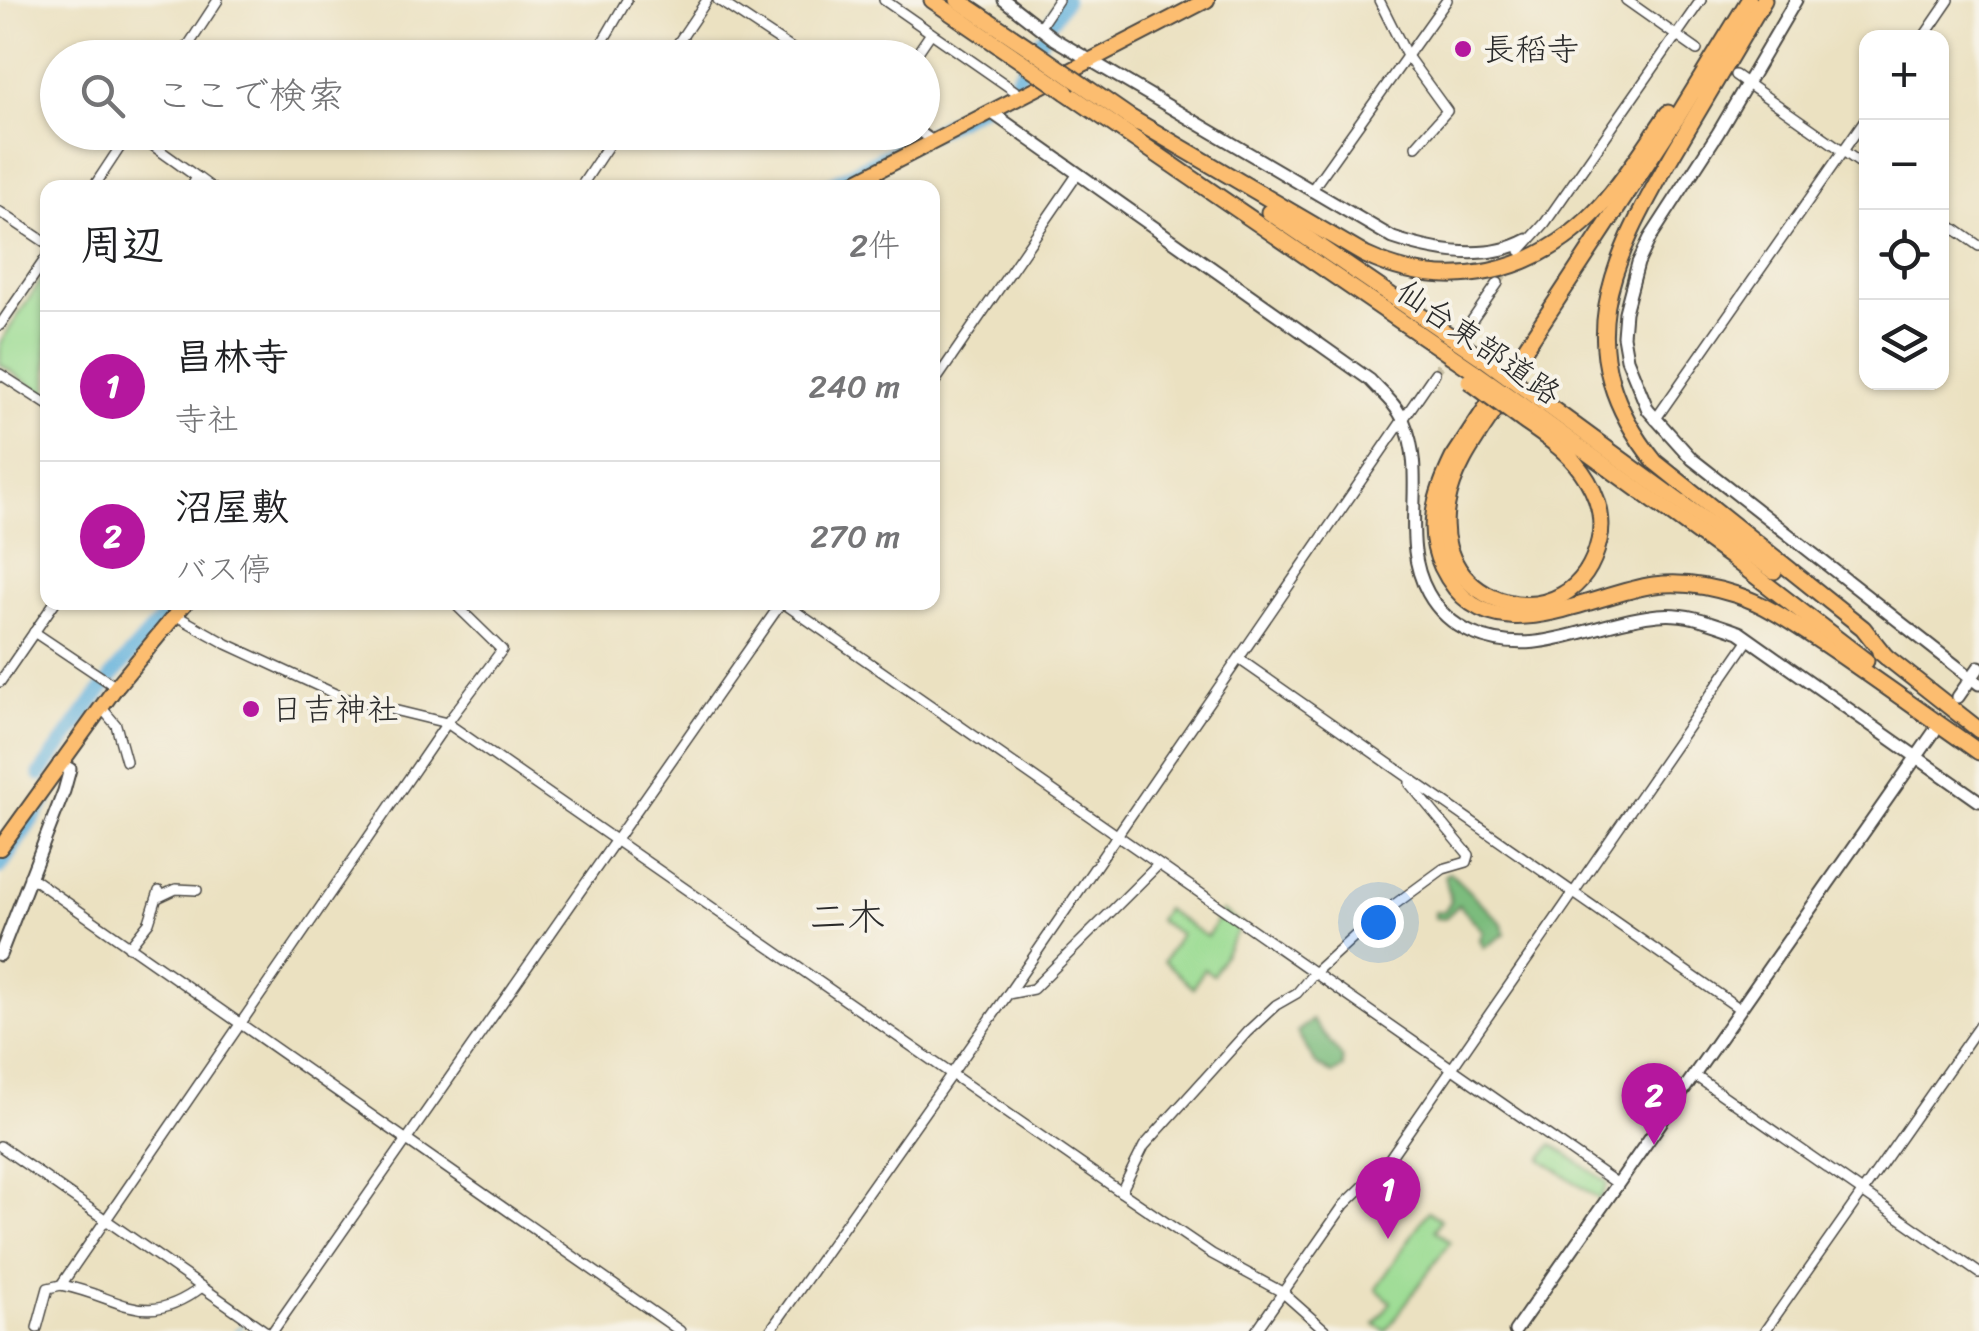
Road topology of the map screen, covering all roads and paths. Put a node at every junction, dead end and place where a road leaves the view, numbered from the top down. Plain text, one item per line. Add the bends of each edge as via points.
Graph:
1 (218, 0) edge
2 (626, 0) edge
3 (707, 0) edge
4 (718, 0) edge
5 (884, 0) edge
6 (932, 0) edge
7 (958, 0) edge
8 (1004, 0) edge
9 (1058, 0) edge
10 (1207, 0) edge
11 (1379, 0) edge
12 (1447, 0) edge
13 (1626, 0) edge
14 (1701, 0) edge
15 (1747, 0) edge
16 (1764, 0) edge
17 (1796, 0) edge
18 (1949, 0) edge
19 (1039, 28) junction
20 (1928, 30) edge
21 (931, 32) junction
22 (1677, 35) junction
23 (192, 40) edge
24 (604, 40) edge
25 (680, 40) edge
26 (779, 40) edge
27 (926, 40) edge
28 (1697, 50) dead end
29 (1026, 55) junction
30 (1407, 56) junction
31 (1091, 60) junction
32 (1730, 70) junction
33 (1748, 84) junction
34 (1073, 88) junction
35 (1022, 96) junction
36 (991, 112) junction
37 (1131, 118) junction
38 (1865, 120) edge
39 (940, 139) edge
40 (1416, 146) dead end
41 (119, 150) edge
42 (158, 150) edge
43 (606, 150) edge
44 (918, 150) edge
45 (1844, 151) junction
46 (1859, 162) edge
47 (1077, 175) junction
48 (198, 178) joint
49 (99, 180) edge
50 (201, 180) edge
51 (585, 180) edge
52 (860, 180) edge
53 (1310, 191) junction
54 (0, 212) edge
55 (1949, 225) edge
56 (40, 239) edge
57 (1524, 245) joint
58 (1979, 246) edge
59 (40, 267) edge
60 (1498, 283) tunnel mouth
61 (0, 325) edge
62 (1466, 329) tunnel mouth
63 (1476, 371) junction
64 (1436, 373) tunnel mouth
65 (0, 374) edge
66 (940, 374) edge
67 (40, 400) edge
68 (1528, 408) junction
69 (1655, 420) junction
70 (1404, 421) junction
71 (49, 610) edge
72 (180, 610) edge
73 (461, 610) edge
74 (776, 610) edge
75 (793, 610) edge
76 (175, 616) junction
77 (34, 632) junction
78 (1749, 639) junction
79 (1886, 657) junction
80 (1239, 659) junction
81 (1977, 676) edge
82 (0, 682) edge
83 (116, 687) junction
84 (1958, 698) dead end
85 (101, 707) junction
86 (448, 723) junction
87 (1979, 730) edge
88 (1934, 732) dead end
89 (1979, 751) edge
90 (1916, 755) junction
91 (126, 760) dead end
92 (59, 763) junction
93 (1410, 778) junction
94 (1979, 801) edge
95 (1115, 836) junction
96 (615, 839) junction
97 (0, 848) edge
98 (1157, 866) junction
99 (29, 876) junction
100 (198, 890) dead end
101 (1573, 892) junction
102 (129, 947) junction
103 (0, 955) edge
104 (1313, 974) junction
105 (1008, 994) junction
106 (1740, 1008) junction
107 (240, 1025) junction
108 (1979, 1026) edge
109 (1452, 1067) junction
110 (951, 1075) junction
111 (1694, 1075) junction
112 (406, 1140) junction
113 (0, 1146) edge
114 (1618, 1184) junction
115 (1120, 1192) junction
116 (1864, 1192) junction
117 (105, 1218) junction
118 (1979, 1273) edge
119 (61, 1285) junction
120 (202, 1287) junction
121 (1282, 1292) junction
122 (252, 1322) junction
123 (37, 1328) edge
124 (242, 1331) edge
125 (265, 1331) edge
126 (273, 1331) edge
127 (680, 1331) edge
128 (770, 1331) edge
129 (1256, 1331) edge
130 (1326, 1331) edge
131 (1515, 1331) edge
132 (1766, 1331) edge

1 - 23 street
2 - 24 street
3 - 25 street
4 - 26 street
5 - 21 street
6 - 29 highway, 仙台東部道路
7 - 29 highway, 仙台東部道路
8 - 19 street
9 - 19 street
10 - 31 main road
11 - 30 street
12 - 30 street
13 - 22 street
14 - 22 street
15 - 37 highway via 1598,208 1539,256 1484,274 1442,276 1380,262
15 - 89 highway via 1458,448 1433,516 1440,562 1467,599 1510,616 1545,616 1678,583 1740,596 1794,624
16 - 32 highway
17 - 33 street
18 - 20 street
19 - 31 street
21 - 27 street
21 - 35 street
22 - 28 street
22 - 57 street
29 - 34 highway, 仙台東部道路, bridge
30 - 40 street via 1447,110
30 - 53 street
31 - 35 main road
31 - 53 street
32 - 33 street
32 - 68 highway via 1684,122 1510,387 1450,493 1446,535 1459,571 1488,596 1524,605 1572,589 1590,568 1602,529 1597,501 1576,464
32 - 79 highway via 1619,260 1604,316 1609,376 1629,428 1655,462 1862,628
33 - 45 street
33 - 69 street via 1650,238 1631,284 1623,336 1627,359
34 - 37 highway, 仙台東部道路
34 - 63 highway, 仙台東部道路
35 - 36 main road
36 - 39 main road
36 - 47 street
37 - 63 highway, 仙台東部道路
38 - 45 street
41 - 49 street
42 - 48 street
43 - 51 street
44 - 52 main road
45 - 46 street
45 - 69 street
47 - 66 street
47 - 70 street via 1370,380
48 - 50 street
53 - 57 street via 1421,248 1475,253
54 - 56 street
55 - 58 street
59 - 61 street
60 - 62 street
63 - 68 highway, 仙台東部道路, bridge
64 - 70 street
65 - 67 street
68 - 79 highway, 仙台東部道路
68 - 89 highway, 仙台東部道路
69 - 81 street via 1692,459
70 - 78 street via 1413,458 1420,578 1459,627 1490,640 1536,644 1658,615 1699,618
70 - 80 street
71 - 77 street
72 - 76 main road
73 - 86 street via 502,650
74 - 96 street
75 - 95 street
76 - 83 main road
76 - 86 street via 344,698
77 - 82 street
77 - 83 street
78 - 90 street
78 - 101 street
79 - 87 highway, 仙台東部道路
80 - 93 street
80 - 95 street
81 - 84 street
83 - 85 main road
85 - 91 street via 116,724
85 - 92 main road
86 - 96 street
86 - 107 street
88 - 90 street
90 - 94 street
90 - 106 street
92 - 97 main road
92 - 99 street via 70,769
93 - 101 street
93 - 104 street via 1469,856 1467,862 1443,869
95 - 98 street
95 - 105 street
96 - 110 street
96 - 112 street
98 - 104 street
98 - 105 street via 1032,989
99 - 102 street
99 - 103 street
100 - 102 street via 158,895 149,922
101 - 106 street
101 - 109 street
102 - 107 street
104 - 109 street
104 - 115 street via 1247,1032 1144,1146
105 - 110 street
106 - 111 street
107 - 112 street
107 - 117 street
108 - 116 street
109 - 114 street
109 - 121 street
110 - 115 street
110 - 128 street
111 - 114 street
111 - 116 street
112 - 126 street
112 - 127 street
113 - 117 street
114 - 131 street
115 - 121 street
116 - 118 street
116 - 132 street
117 - 119 street
117 - 120 street
119 - 120 street via 138,1316 172,1311
119 - 123 street via 48,1288
120 - 122 street
121 - 129 street
121 - 130 street
122 - 124 street
122 - 125 street

